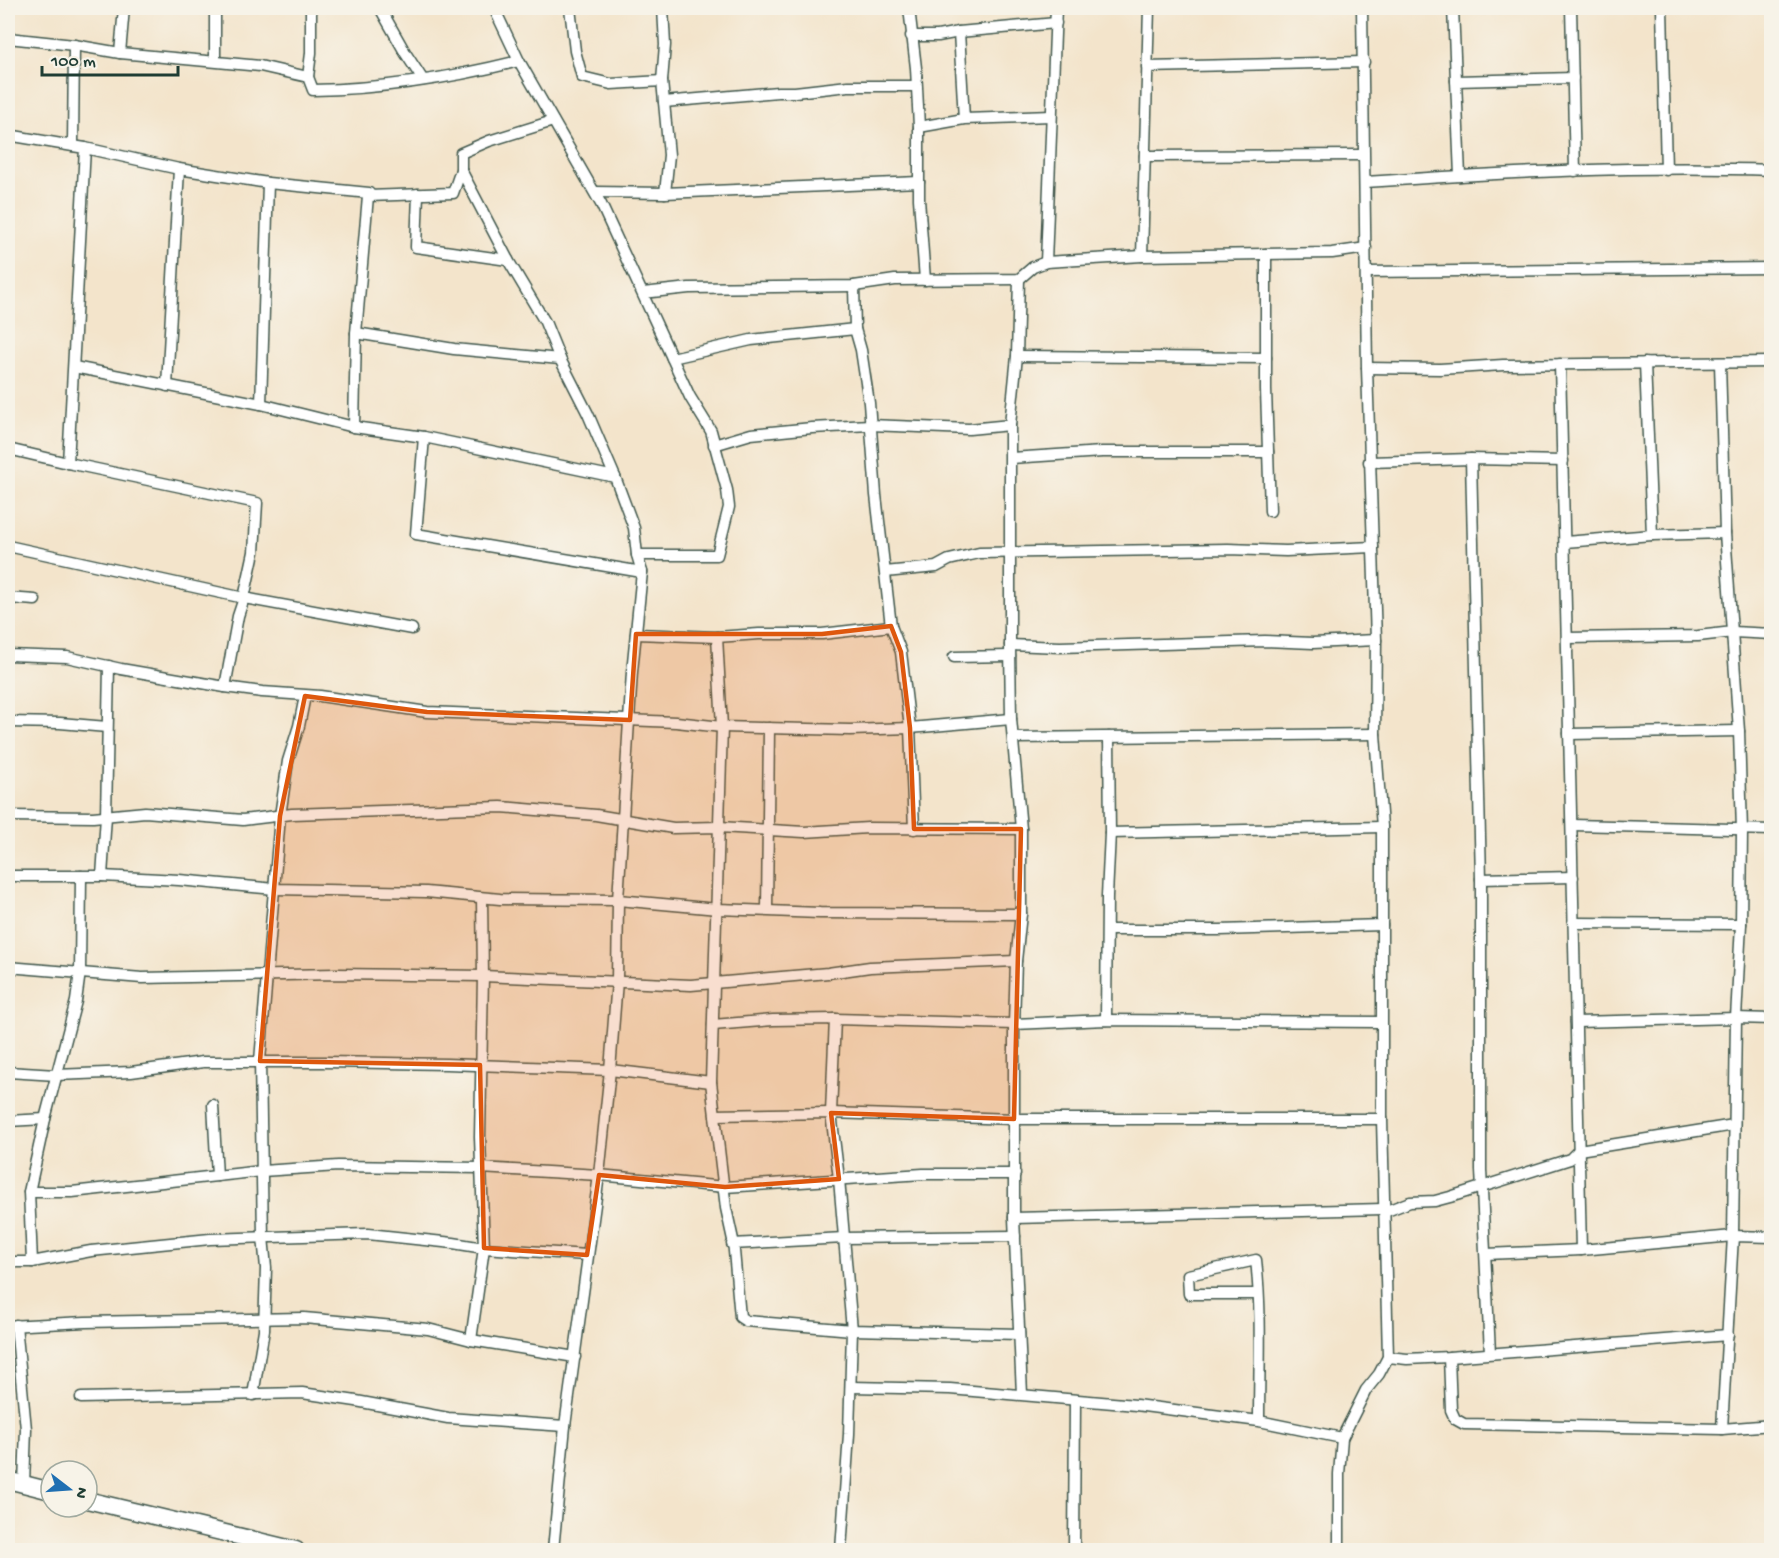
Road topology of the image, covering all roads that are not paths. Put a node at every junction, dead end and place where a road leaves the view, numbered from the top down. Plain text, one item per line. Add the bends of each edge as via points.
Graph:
1 (123, 8) edge
2 (215, 8) edge
3 (311, 8) edge
4 (380, 8) edge
5 (494, 8) edge
6 (570, 8) edge
7 (663, 8) edge
8 (909, 8) edge
9 (1056, 8) edge
10 (1149, 8) edge
11 (1362, 8) edge
12 (1453, 8) edge
13 (1571, 8) edge
14 (1662, 8) edge
15 (1056, 23) junction
16 (959, 32) junction
17 (912, 36) junction
18 (8, 38) edge
19 (74, 45) junction
20 (120, 53) junction
21 (215, 61) junction
22 (519, 61) junction
23 (1364, 62) junction
24 (1147, 67) junction
25 (308, 77) junction
26 (1573, 78) junction
27 (423, 80) junction
28 (662, 81) junction
29 (1456, 81) junction
30 (916, 86) junction
31 (664, 102) junction
32 (1051, 116) junction
33 (964, 119) junction
34 (553, 121) junction
35 (919, 127) junction
36 (8, 135) edge
37 (73, 146) junction
38 (85, 148) junction
39 (1363, 155) junction
40 (1145, 156) junction
41 (179, 169) junction
42 (461, 170) junction
43 (1666, 170) junction
44 (1772, 170) edge
45 (1575, 171) junction
46 (1460, 176) junction
47 (919, 182) junction
48 (1365, 182) junction
49 (268, 183) junction
50 (595, 192) junction
51 (665, 193) junction
52 (418, 194) junction
53 (368, 196) junction
54 (1366, 248) junction
55 (1266, 254) junction
56 (1142, 256) junction
57 (508, 260) junction
58 (1046, 262) junction
59 (1772, 268) edge
60 (1366, 272) junction
61 (1019, 279) junction
62 (925, 280) junction
63 (854, 286) junction
64 (643, 293) junction
65 (855, 329) junction
66 (356, 333) junction
67 (1017, 356) junction
68 (672, 358) junction
69 (1266, 358) junction
70 (560, 359) junction
71 (1772, 362) edge
72 (1646, 363) junction
73 (1720, 363) junction
74 (1560, 364) junction
75 (74, 367) junction
76 (1367, 368) junction
77 (167, 386) junction
78 (261, 404) junction
79 (870, 425) junction
80 (1010, 425) junction
81 (354, 427) junction
82 (424, 437) junction
83 (714, 445) junction
84 (8, 449) edge
85 (1268, 452) junction
86 (1011, 458) junction
87 (1471, 459) junction
88 (1563, 460) junction
89 (1369, 462) junction
90 (68, 463) junction
91 (615, 477) junction
92 (1270, 511) dead end
93 (1725, 533) junction
94 (1652, 535) junction
95 (1565, 542) junction
96 (8, 546) edge
97 (1373, 547) junction
98 (1011, 553) junction
99 (637, 555) junction
100 (642, 572) junction
101 (885, 572) junction
102 (8, 598) edge
103 (244, 598) junction
104 (35, 600) dead end
105 (891, 626) junction
106 (412, 629) dead end
107 (1733, 632) junction
108 (636, 634) junction
109 (1772, 634) edge
110 (717, 637) junction
111 (1567, 638) junction
112 (1376, 640) junction
113 (1010, 650) junction
114 (8, 655) edge
115 (954, 657) dead end
116 (109, 666) junction
117 (225, 687) junction
118 (305, 696) junction
119 (1011, 719) junction
120 (630, 720) junction
121 (8, 722) edge
122 (107, 727) junction
123 (722, 728) junction
124 (769, 728) junction
125 (910, 728) junction
126 (1739, 731) junction
127 (1375, 734) junction
128 (1569, 734) junction
129 (1108, 737) junction
130 (1014, 738) junction
131 (8, 816) edge
132 (106, 816) junction
133 (280, 816) junction
134 (624, 821) junction
135 (1573, 825) junction
136 (720, 827) junction
137 (1382, 827) junction
138 (914, 829) junction
139 (1021, 829) junction
140 (769, 830) junction
141 (1772, 830) edge
142 (1742, 831) junction
143 (1110, 833) junction
144 (8, 876) edge
145 (81, 876) junction
146 (102, 876) junction
147 (1573, 877) junction
148 (1481, 879) junction
149 (275, 889) junction
150 (482, 898) junction
151 (618, 900) junction
152 (718, 909) junction
153 (767, 910) junction
154 (1021, 914) junction
155 (1573, 923) junction
156 (1741, 924) junction
157 (1382, 925) junction
158 (1108, 930) junction
159 (1016, 961) junction
160 (8, 967) edge
161 (80, 972) junction
162 (268, 974) junction
163 (483, 976) junction
164 (617, 981) junction
165 (713, 984) junction
166 (1736, 1018) junction
167 (835, 1019) junction
168 (1772, 1019) edge
169 (1106, 1020) junction
170 (1381, 1022) junction
171 (1576, 1022) junction
172 (1014, 1024) junction
173 (713, 1025) junction
174 (260, 1062) junction
175 (480, 1065) junction
176 (610, 1070) junction
177 (8, 1072) edge
178 (56, 1075) junction
179 (711, 1082) junction
180 (213, 1105) dead end
181 (831, 1113) junction
182 (715, 1115) junction
183 (45, 1119) junction
184 (1014, 1119) junction
185 (1382, 1119) junction
186 (8, 1121) edge
187 (1734, 1125) junction
188 (1579, 1150) junction
189 (481, 1168) junction
190 (262, 1171) junction
191 (1015, 1174) junction
192 (599, 1175) junction
193 (218, 1176) junction
194 (840, 1179) junction
195 (725, 1186) junction
196 (1482, 1186) junction
197 (29, 1192) junction
198 (1384, 1210) junction
199 (1014, 1218) junction
200 (1015, 1236) junction
201 (1733, 1236) junction
202 (263, 1237) junction
203 (1772, 1237) edge
204 (844, 1238) junction
205 (732, 1244) junction
206 (484, 1248) junction
207 (1581, 1250) junction
208 (1485, 1254) junction
209 (587, 1255) junction
210 (8, 1262) edge
211 (32, 1262) junction
212 (1258, 1294) junction
213 (264, 1318) junction
214 (12, 1325) edge
215 (852, 1330) junction
216 (1019, 1334) junction
217 (1728, 1335) junction
218 (471, 1340) junction
219 (1490, 1353) junction
220 (575, 1357) junction
221 (1388, 1357) junction
222 (1449, 1357) junction
223 (851, 1387) junction
224 (1022, 1394) junction
225 (253, 1395) junction
226 (81, 1398) dead end
227 (1075, 1401) junction
228 (1259, 1421) junction
229 (1772, 1425) edge
230 (566, 1426) junction
231 (1722, 1429) junction
232 (1342, 1438) junction
233 (16, 1482) edge
234 (39, 1488) edge
235 (99, 1503) edge
236 (296, 1551) edge
237 (553, 1551) edge
238 (841, 1551) edge
239 (1074, 1551) edge
240 (1339, 1551) edge

1 - 20 street
2 - 21 street
3 - 25 street
4 - 27 street
5 - 22 street
6 - 28 street via 582,77 611,84
7 - 28 street
8 - 17 street
9 - 15 street
10 - 24 street
11 - 23 street
12 - 29 street
13 - 26 street
14 - 43 street
15 - 16 street
15 - 32 street
16 - 17 street
16 - 33 street
17 - 30 street
18 - 19 street
19 - 20 street
19 - 37 street
20 - 21 street
21 - 25 street
22 - 27 street
22 - 34 street
23 - 24 street
23 - 39 street
24 - 40 street
25 - 27 street via 313,90
26 - 29 street
26 - 45 street
28 - 31 street
29 - 46 street
30 - 31 street via 848,86
30 - 35 street
31 - 51 street via 669,155
32 - 33 street
32 - 58 street
33 - 35 street
34 - 42 street via 461,153
34 - 50 street
35 - 47 street
36 - 37 street
37 - 38 street
38 - 41 street
38 - 75 street
39 - 40 street
39 - 48 street
40 - 56 street
41 - 49 street
41 - 77 street
42 - 52 street via 453,193
42 - 57 street
43 - 44 street
43 - 45 street
45 - 46 street
46 - 48 street
47 - 51 street
47 - 62 street
48 - 54 street
49 - 53 street
49 - 78 street
50 - 51 street
50 - 64 street
52 - 53 street
52 - 57 street via 416,247
53 - 66 street
54 - 55 street
54 - 60 street
55 - 56 street
55 - 69 street
56 - 58 street
57 - 70 street via 545,322
58 - 61 street
59 - 60 street
60 - 76 street
61 - 62 street
61 - 67 street
62 - 63 street
63 - 64 street via 690,288
63 - 65 street
64 - 68 street
65 - 68 street via 751,340
65 - 79 street
66 - 70 street via 454,349
66 - 81 street
67 - 69 street
67 - 80 street
68 - 83 street via 711,431
69 - 85 street
70 - 91 street
71 - 73 street
72 - 73 street
72 - 74 street
72 - 94 street
73 - 93 street
74 - 76 street
74 - 88 street
75 - 77 street
75 - 90 street
76 - 89 street
77 - 78 street
78 - 81 street
79 - 80 street via 969,429
79 - 83 street via 751,434
79 - 101 street
80 - 86 street
81 - 82 street
82 - 91 street
82 - 100 street via 416,534
83 - 99 street via 729,507 717,555
84 - 90 street
85 - 86 street via 1102,452
85 - 92 street
86 - 98 street
87 - 88 street
87 - 89 street
87 - 148 street
88 - 95 street
89 - 97 street
90 - 103 street via 257,503 254,552
91 - 99 street via 634,528
93 - 94 street
93 - 107 street
94 - 95 street
95 - 111 street
96 - 103 street
97 - 98 street
97 - 112 street
98 - 101 street via 980,553 936,567
98 - 113 street
99 - 100 street
100 - 108 street
101 - 105 street
102 - 104 street
103 - 106 street
103 - 117 street
105 - 110 street via 822,634
105 - 125 street via 901,652
107 - 109 street
107 - 111 street
107 - 126 street
108 - 110 street
108 - 120 street
110 - 123 street
111 - 128 street
112 - 113 street
112 - 127 street
113 - 115 street
113 - 119 street
114 - 116 street via 67,657
116 - 117 street
116 - 122 street
117 - 118 street
118 - 120 street via 426,712
118 - 133 street via 288,761
119 - 125 street
119 - 130 street
120 - 123 street
120 - 134 street
121 - 122 street
122 - 132 street
123 - 124 street
123 - 136 street
124 - 125 street
124 - 140 street
125 - 138 street
126 - 128 street
126 - 142 street
127 - 129 street
127 - 137 street
128 - 135 street
129 - 130 street
129 - 143 street
130 - 139 street
131 - 132 street
132 - 133 street via 145,812 243,820
132 - 146 street
133 - 134 street via 501,807
133 - 149 street
134 - 136 street via 673,828
134 - 151 street
135 - 142 street
135 - 147 street
136 - 140 street
136 - 152 street
137 - 143 street
137 - 157 street
138 - 139 street
138 - 140 street
139 - 154 street
140 - 153 street
141 - 142 street
142 - 156 street
143 - 158 street
144 - 145 street
145 - 146 street
145 - 161 street
146 - 149 street
147 - 148 street
147 - 155 street
148 - 196 street
149 - 150 street via 426,892
149 - 162 street
150 - 151 street
150 - 163 street
151 - 152 street
151 - 164 street
152 - 153 street
152 - 165 street
153 - 154 street via 820,914
154 - 159 street
155 - 156 street
155 - 171 street
156 - 166 street
157 - 158 street
157 - 170 street
158 - 169 street
159 - 165 street via 870,967
159 - 172 street
160 - 161 street
161 - 162 street via 142,978
161 - 178 street
162 - 163 street
162 - 174 street
163 - 164 street
163 - 175 street
164 - 165 street
164 - 176 street
165 - 173 street
166 - 168 street
166 - 171 street
166 - 187 street
167 - 172 street
167 - 173 street
167 - 181 street
169 - 170 street
169 - 172 street
170 - 185 street
171 - 188 street
172 - 184 street
173 - 179 street
174 - 175 street
174 - 178 street via 202,1062 131,1072
174 - 190 street
175 - 176 street
175 - 189 street
176 - 179 street
176 - 192 street
177 - 178 street
178 - 183 street
179 - 182 street
180 - 193 street
181 - 182 street
181 - 184 street
181 - 194 street
182 - 195 street
183 - 186 street
183 - 197 street
184 - 185 street
184 - 191 street
185 - 198 street
187 - 188 street
187 - 201 street
188 - 196 street via 1570,1159
188 - 207 street
189 - 190 street via 338,1166
189 - 192 street
189 - 206 street
190 - 193 street
190 - 202 street
191 - 194 street
191 - 199 street
192 - 195 street
192 - 209 street
193 - 197 street
194 - 195 street
194 - 204 street
195 - 205 street
196 - 198 street via 1435,1201 1410,1202
196 - 208 street
197 - 211 street
198 - 199 street
198 - 221 street
199 - 200 street
200 - 204 street
200 - 216 street
201 - 203 street
201 - 207 street
201 - 217 street
202 - 206 street via 368,1234
202 - 211 street via 91,1251
202 - 213 street
204 - 205 street
204 - 215 street
205 - 215 street via 740,1317 746,1321
206 - 209 street
206 - 218 street
207 - 208 street
208 - 219 street
209 - 220 street
210 - 211 street
212 - 212 street via 1188,1294 1188,1275 1256,1260
212 - 228 street
213 - 214 street
213 - 218 street via 428,1329
213 - 225 street
214 - 233 street via 26,1428
215 - 216 street
215 - 223 street
216 - 224 street
217 - 219 street
217 - 231 street
218 - 220 street
219 - 222 street
220 - 230 street
221 - 222 street
221 - 232 street
222 - 231 street via 1451,1410 1455,1419 1464,1424
223 - 224 street
223 - 238 street
224 - 227 street
225 - 226 street
225 - 230 street via 302,1393 448,1418
227 - 228 street
227 - 239 street
228 - 232 street
229 - 231 street
230 - 237 street
232 - 240 street via 1338,1474
233 - 234 highway
235 - 236 highway

